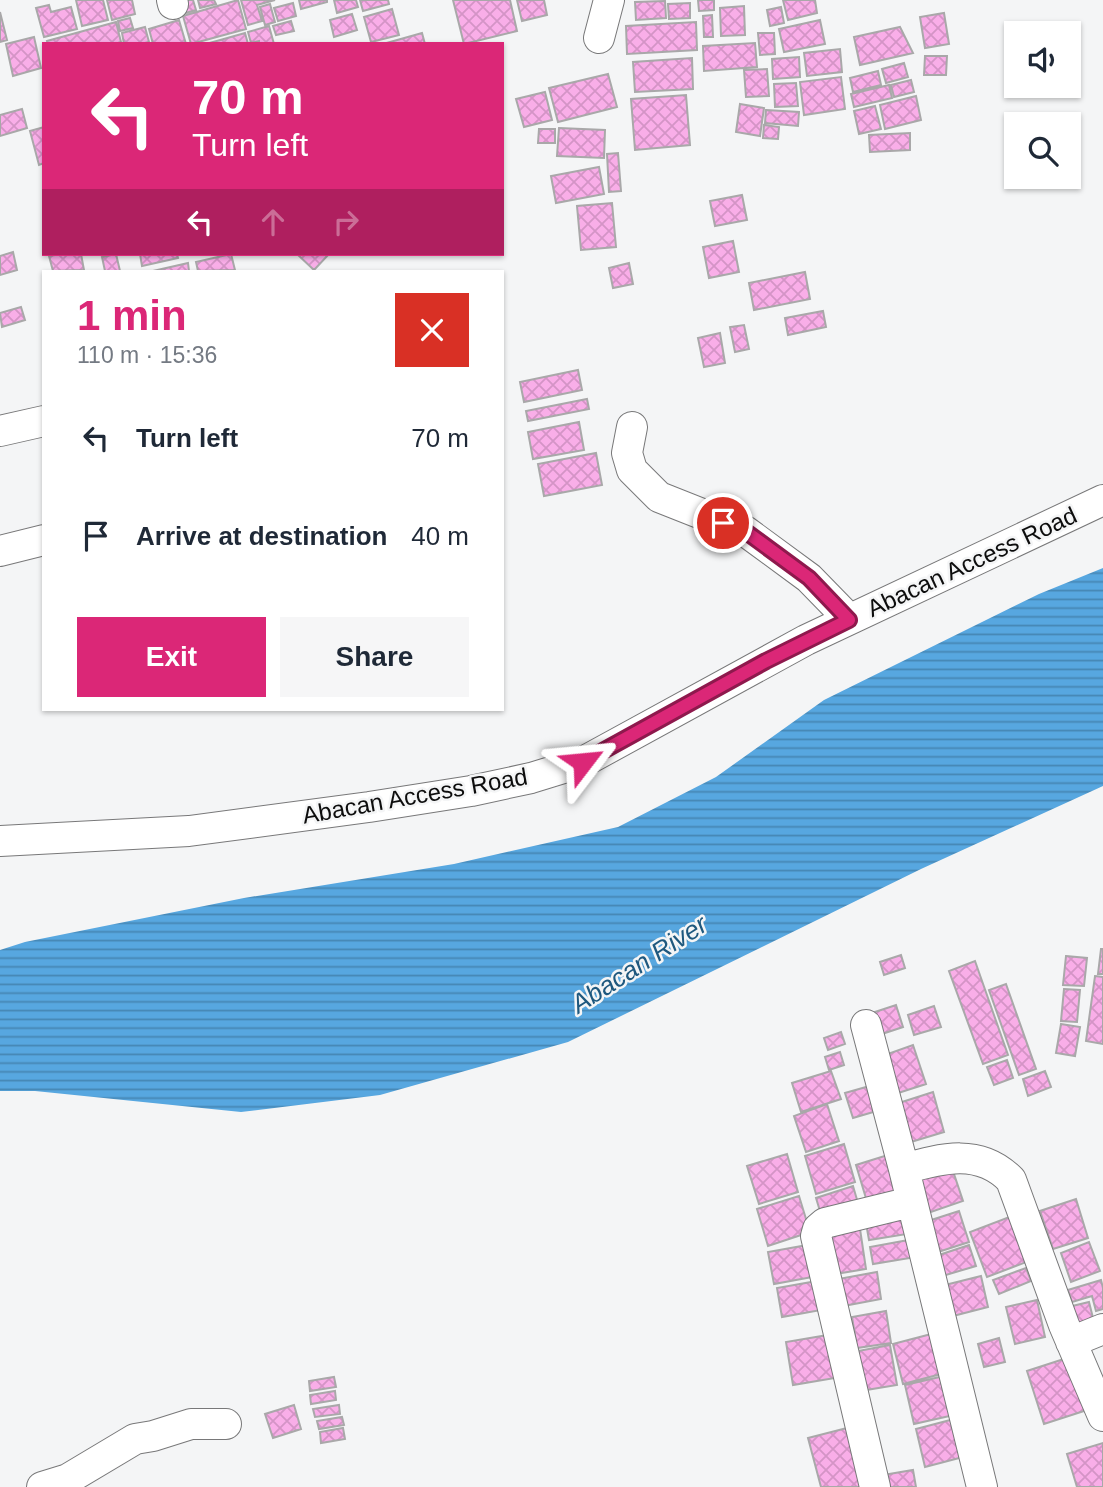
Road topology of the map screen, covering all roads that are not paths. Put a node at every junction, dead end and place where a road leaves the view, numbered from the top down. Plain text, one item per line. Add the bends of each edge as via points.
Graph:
1 (609, 0) edge
2 (599, 38) dead end
3 (42, 421) edge
4 (632, 427) dead end
5 (0, 431) edge
6 (1103, 500) edge
7 (42, 540) edge
8 (0, 551) edge
9 (849, 620) junction
10 (0, 841) edge
11 (866, 1025) dead end
12 (904, 1169) junction
13 (911, 1202) junction
14 (1103, 1329) edge
15 (1071, 1342) junction
16 (1103, 1416) edge
17 (226, 1424) dead end
18 (42, 1487) edge
19 (875, 1487) edge
20 (982, 1487) edge

1 - 2 street
3 - 5 street
4 - 9 street via 627,453 632,470 659,496 745,531 809,578
6 - 9 street, Abacan Access Road
7 - 8 street
9 - 10 street, Abacan Access Road via 583,762 531,778 471,791 189,831
11 - 12 street
12 - 13 street
12 - 15 street via 954,1158 991,1165 1011,1180
13 - 19 street via 825,1223 816,1236
13 - 20 street
14 - 15 street
15 - 16 street
17 - 18 street via 191,1424 135,1439 68,1479

